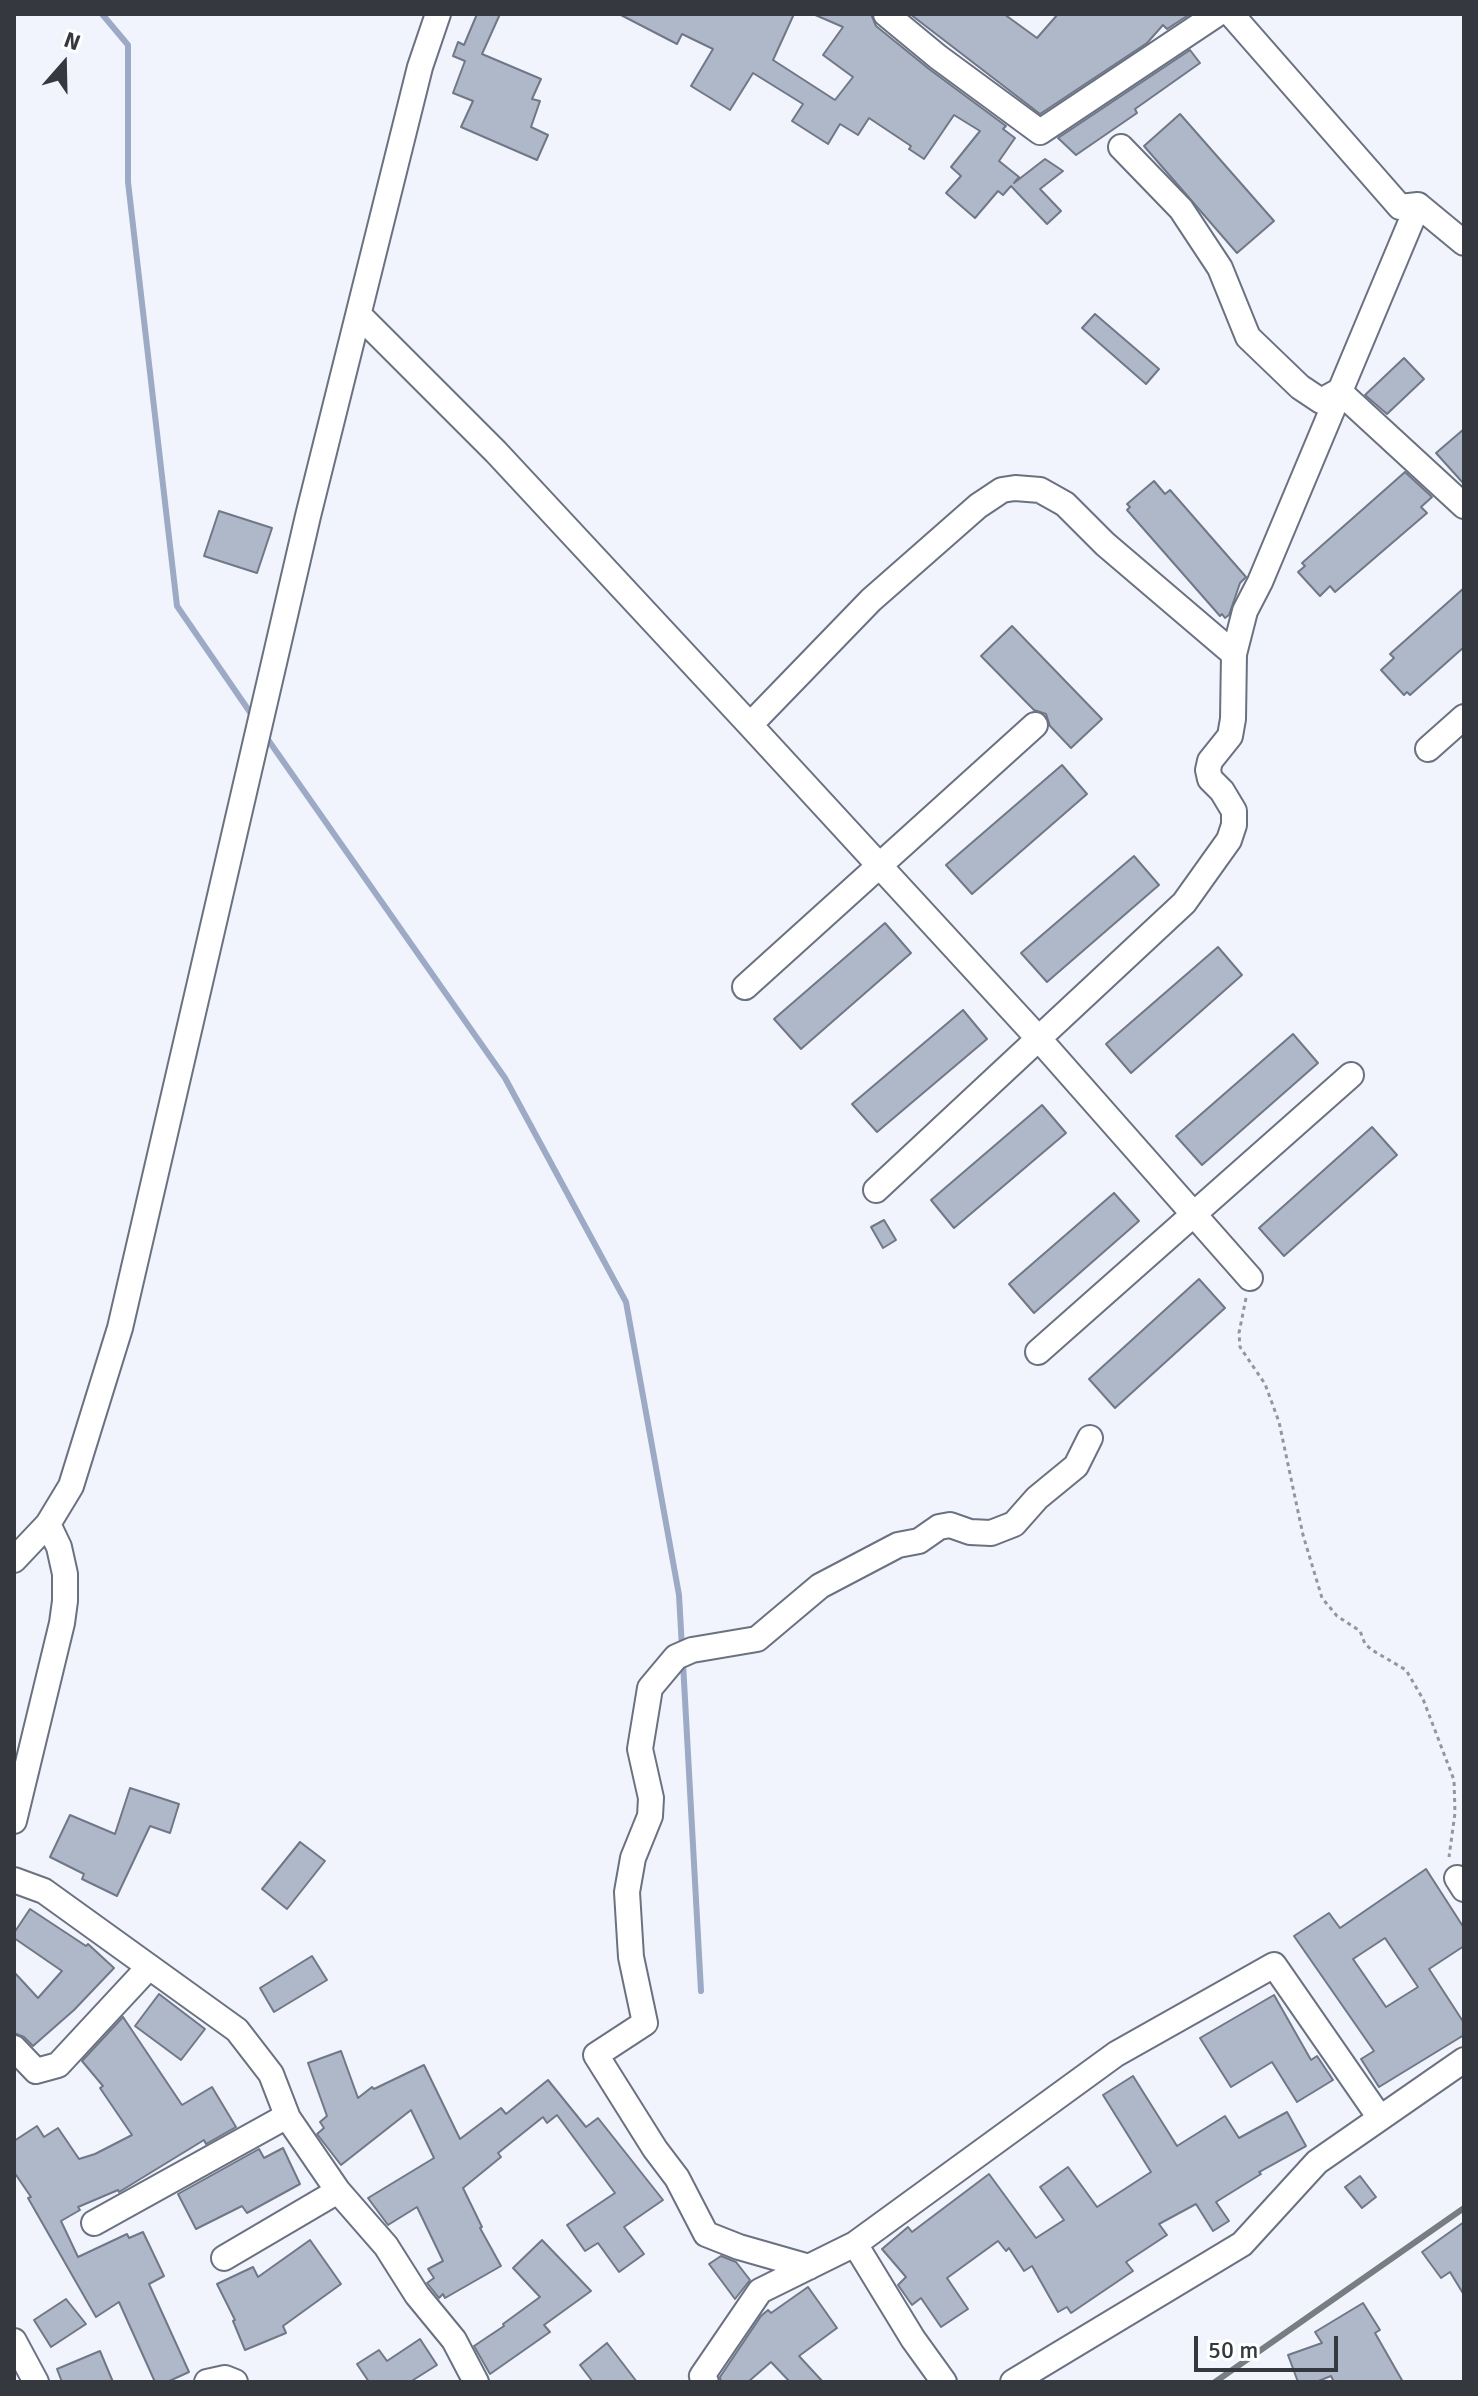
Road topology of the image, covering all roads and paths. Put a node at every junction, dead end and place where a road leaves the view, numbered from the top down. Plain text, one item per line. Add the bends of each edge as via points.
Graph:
1 (438, 14) edge
2 (886, 14) edge
3 (1217, 14) edge
4 (1231, 14) edge
5 (1121, 147) dead end
6 (1418, 205) junction
7 (1464, 243) edge
8 (359, 315) junction
9 (1339, 391) junction
10 (1464, 506) edge
11 (1234, 654) junction
12 (1464, 717) edge
13 (750, 725) junction
14 (1035, 725) dead end
15 (1428, 749) dead end
16 (879, 866) junction
17 (745, 987) dead end
18 (1039, 1039) junction
19 (1351, 1075) dead end
20 (876, 1190) dead end
21 (1195, 1215) junction
22 (1250, 1278) joint
23 (1038, 1352) dead end
24 (1090, 1438) dead end
25 (41, 1532) junction
26 (14, 1560) edge
27 (14, 1821) edge
28 (14, 1880) edge
29 (1461, 1883) edge
30 (149, 1967) junction
31 (14, 2048) edge
32 (1464, 2060) edge
33 (287, 2116) junction
34 (1380, 2118) junction
35 (338, 2191) junction
36 (94, 2223) dead end
37 (855, 2244) junction
38 (224, 2258) dead end
39 (809, 2267) junction
40 (14, 2341) edge
41 (36, 2382) edge
42 (207, 2382) edge
43 (235, 2382) edge
44 (476, 2382) edge
45 (706, 2382) edge
46 (944, 2382) edge
47 (1013, 2382) edge

1 - 8 street
2 - 3 street via 1040,132
4 - 6 street via 1400,207
5 - 9 street via 1181,209 1220,268 1248,337 1321,401
6 - 7 street
6 - 9 street
8 - 13 street via 496,452
8 - 25 street via 120,1328 71,1486
9 - 10 street
9 - 11 street via 1245,611
11 - 13 street via 1065,504 1040,490 1015,488 978,506 871,600
11 - 18 street via 1230,736 1208,770 1234,811 1229,840 1184,903
12 - 15 street
13 - 16 street
14 - 16 street
16 - 17 street
16 - 18 street
18 - 20 street
18 - 21 street
19 - 21 street
21 - 22 street
21 - 23 street
22 - 29 path via 1240,1347 1265,1384 1279,1422 1322,1598 1360,1631 1365,1644 1406,1670 1423,1699 1454,1780 1449,1855
24 - 39 street via 1076,1466 1014,1524 991,1533 950,1525 898,1545 820,1586 757,1639 676,1657 650,1688 640,1749 650,1816 633,1858 627,1892 631,1957 645,2023 596,2055 677,2178 706,2234
25 - 26 street
25 - 27 street via 59,1547 65,1574 62,1623
28 - 30 street via 44,1891
30 - 31 street via 58,2065 36,2071
30 - 33 street via 237,2030 271,2074
32 - 34 street
33 - 35 street
33 - 36 street
34 - 37 street via 1274,1965 1116,2054
34 - 47 street via 1317,2162 1242,2244
35 - 38 street
35 - 44 street via 386,2246 454,2340
37 - 39 street
37 - 46 street
39 - 45 street via 760,2291 702,2376
40 - 41 street
42 - 43 street

